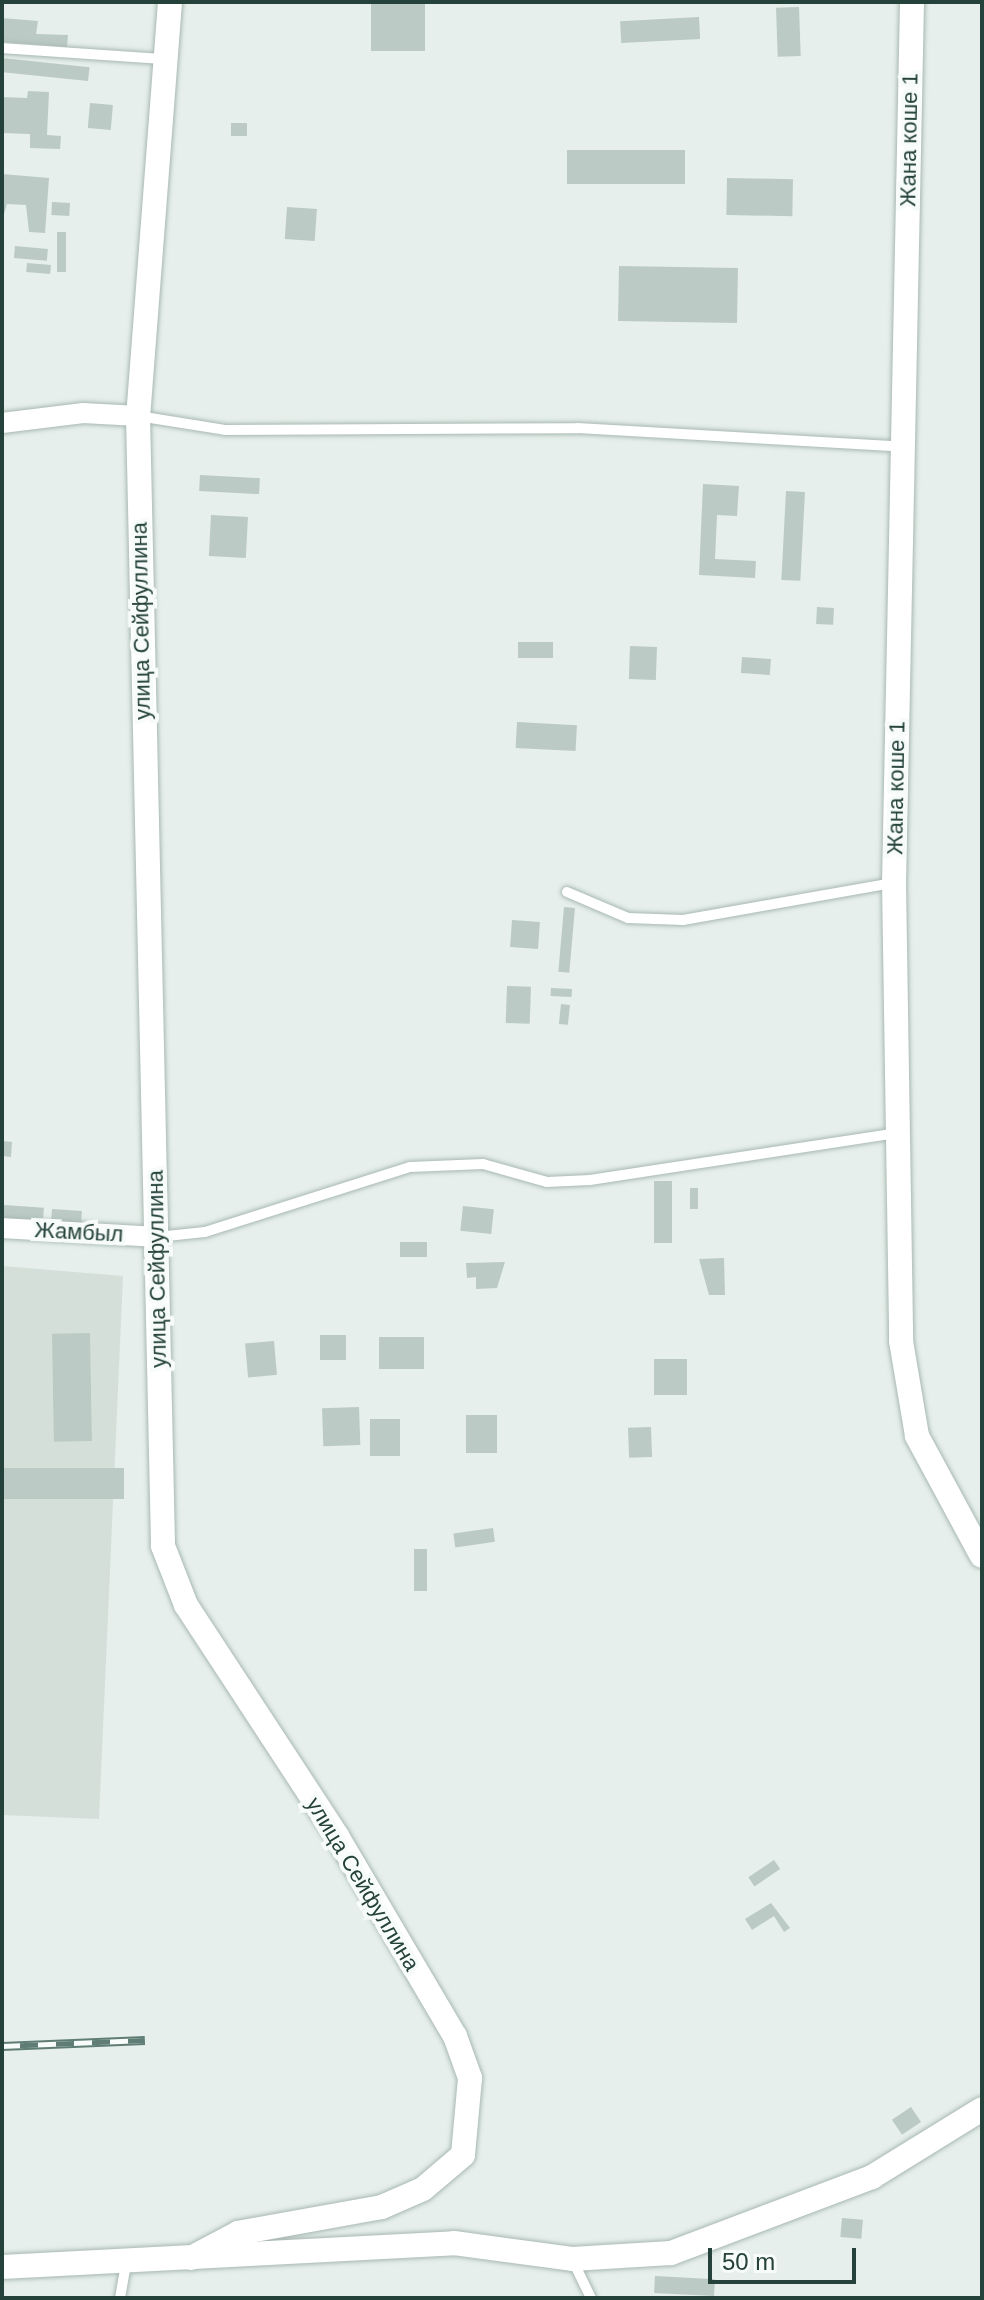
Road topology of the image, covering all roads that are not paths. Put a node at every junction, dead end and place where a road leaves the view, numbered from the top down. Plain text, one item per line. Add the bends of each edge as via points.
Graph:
1 (170, 2) edge
2 (912, 2) edge
3 (2, 48) edge
4 (167, 59) junction
5 (138, 416) junction
6 (2, 423) edge
7 (903, 447) junction
8 (894, 882) junction
9 (567, 892) dead end
10 (896, 1133) junction
11 (2, 1228) edge
12 (157, 1237) junction
13 (982, 1556) edge
14 (982, 2109) edge
15 (191, 2258) junction
16 (572, 2259) junction
17 (126, 2264) junction
18 (2, 2267) edge
19 (120, 2298) edge
20 (591, 2298) edge

1 - 4 street, улица Сейфуллина
2 - 7 street, Жана коше 1
3 - 4 lane
4 - 5 street, улица Сейфуллина
5 - 6 street via 83,413
5 - 7 lane via 225,430 578,428
5 - 12 street, улица Сейфуллина
7 - 8 street, Жана коше 1
8 - 9 lane via 683,920 628,918
8 - 10 street, Жана коше 1
10 - 12 lane via 590,1180 547,1182 483,1164 410,1167 205,1232
10 - 13 street, Жана коше 1 via 905,1390 917,1436
11 - 12 street, Жамбыл
12 - 15 street, улица Сейфуллина via 163,1546 186,1605 337,1836 455,2036 470,2078 463,2155 423,2189 382,2207 238,2233
14 - 16 street, улица Сейфуллина via 872,2177 778,2216 671,2253
15 - 16 street, улица Сейфуллина via 454,2243
15 - 17 street, улица Сейфуллина
16 - 20 lane
17 - 18 street, улица Сейфуллина
17 - 19 lane

